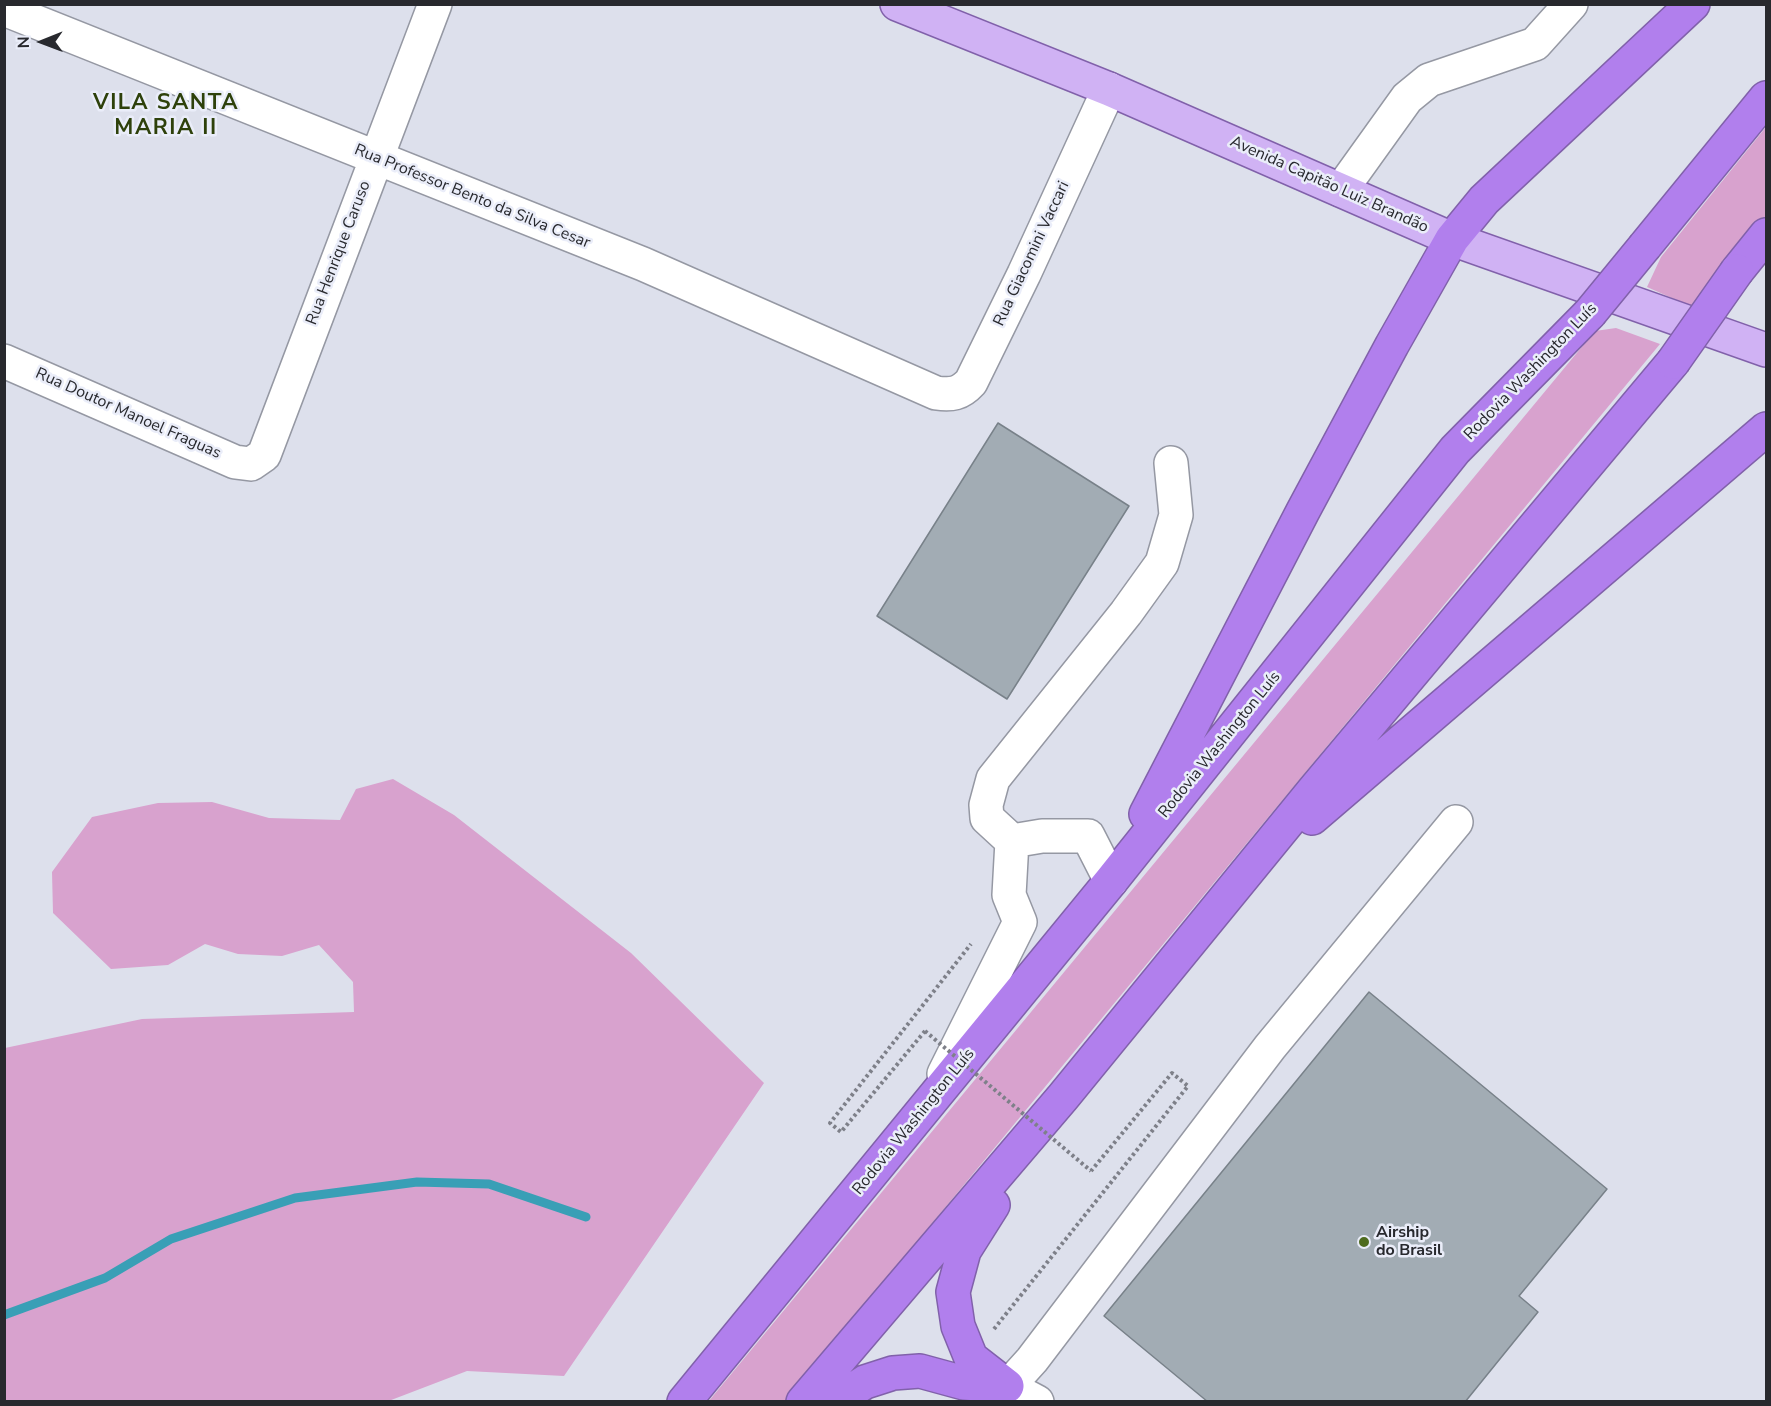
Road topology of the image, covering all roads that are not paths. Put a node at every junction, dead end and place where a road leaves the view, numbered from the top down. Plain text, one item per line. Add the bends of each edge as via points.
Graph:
1 (435, 4) edge
2 (897, 4) edge
3 (1571, 4) edge
4 (1693, 4) edge
5 (6, 7) edge
6 (1109, 88) junction
7 (1767, 98) edge
8 (375, 159) junction
9 (1341, 190) junction
10 (1767, 236) edge
11 (1452, 239) junction
12 (1767, 350) edge
13 (4, 361) edge
14 (936, 393) joint
15 (1767, 429) edge
16 (1171, 463) dead end
17 (251, 464) joint
18 (1456, 822) dead end
19 (1012, 841) junction
20 (1111, 881) junction
21 (1164, 977) junction
22 (1063, 1097) junction
23 (928, 1105) junction
24 (1001, 1394) edge
25 (684, 1401) edge
26 (803, 1401) edge
27 (834, 1401) edge
28 (1037, 1401) edge

1 - 8 street, Rua Henrique Caruso
2 - 6 main road, Avenida Capitão Luiz Brandão
3 - 9 street via 1535,44 1429,80 1407,98
4 - 11 highway via 1484,200
5 - 8 street, Rua Professor Bento da Silva Cesar
6 - 9 main road, Avenida Capitão Luiz Brandão
6 - 14 street, Rua Giacomini Vaccari via 971,382 962,392
7 - 20 highway, Rodovia Washington Luís, bridge via 1590,313 1455,450
8 - 14 street, Rua Professor Bento da Silva Cesar via 642,264
8 - 17 street, Rua Henrique Caruso via 264,456
9 - 11 main road, Avenida Capitão Luiz Brandão
10 - 21 highway, bridge via 1672,362 1314,790
11 - 12 main road, Avenida Capitão Luiz Brandão
11 - 20 highway via 1303,511
13 - 17 street, Rua Doutor Manoel Fraguas via 235,462
15 - 21 highway via 1319,811
16 - 19 street via 1176,515 1162,563 1126,614 993,779 987,818
18 - 24 street via 1270,1047 1032,1360
19 - 20 street via 1042,836 1088,836
19 - 23 street via 1009,895 1020,922
20 - 23 highway, Rodovia Washington Luís
21 - 22 highway
22 - 24 highway via 964,1251 953,1292 958,1326 971,1358
22 - 26 highway
23 - 25 highway, Rodovia Washington Luís
24 - 27 highway via 920,1371 893,1373 865,1382
24 - 28 street

